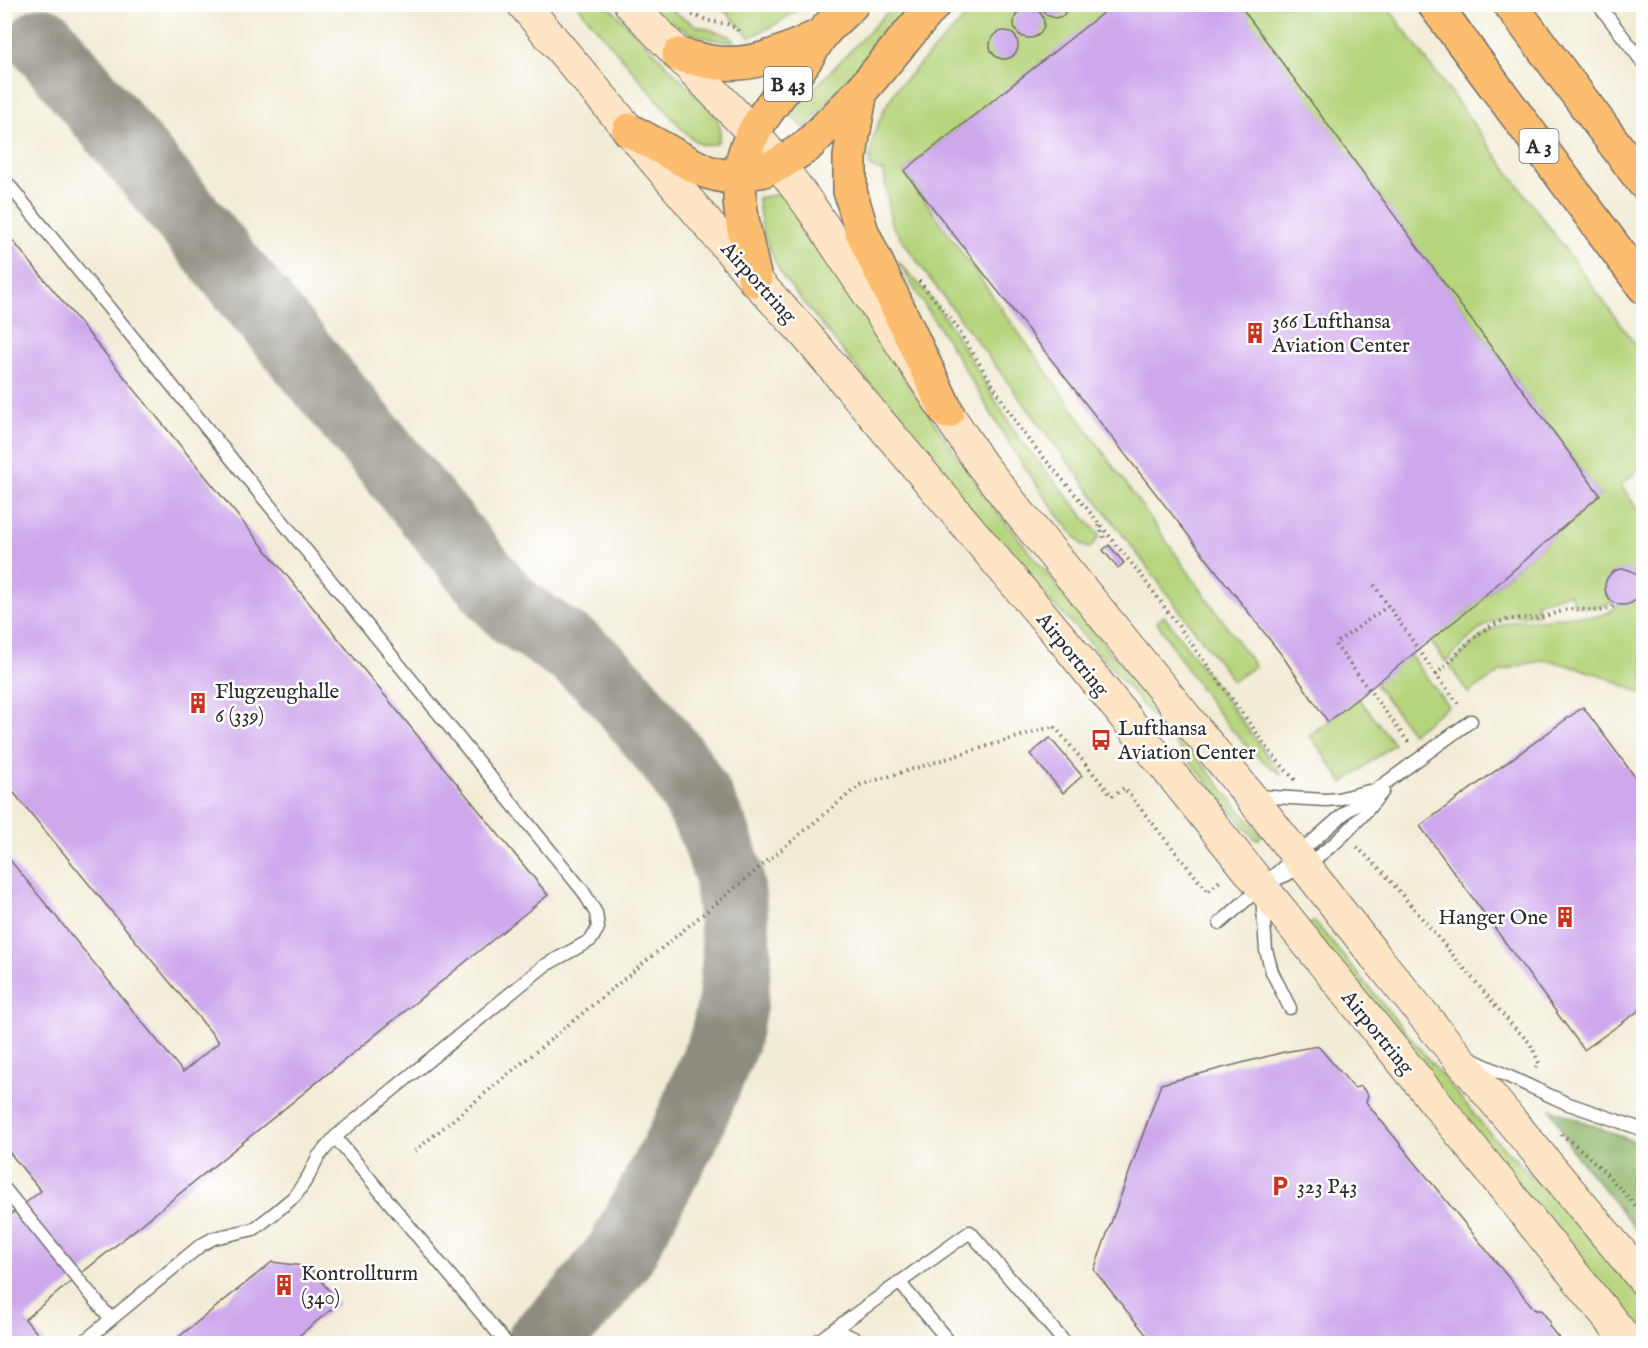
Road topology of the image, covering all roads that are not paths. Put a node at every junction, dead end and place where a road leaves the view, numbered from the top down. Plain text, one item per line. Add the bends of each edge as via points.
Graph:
1 (523, 4) edge
2 (630, 4) edge
3 (852, 4) edge
4 (934, 4) edge
5 (1434, 4) edge
6 (1510, 4) edge
7 (1598, 4) edge
8 (822, 34) junction
9 (679, 54) junction
10 (1644, 64) edge
11 (861, 91) junction
12 (629, 130) junction
13 (753, 133) junction
14 (778, 164) junction
15 (740, 175) junction
16 (4, 179) edge
17 (1644, 183) edge
18 (755, 280) junction
19 (1644, 287) edge
20 (947, 412) junction
21 (1472, 721) road end
22 (1394, 777) junction
23 (1379, 788) junction
24 (1250, 796) junction
25 (1301, 861) junction
26 (1252, 875) junction
27 (1220, 922) dead end
28 (1290, 1008) dead end
29 (1452, 1050) junction
30 (1644, 1130) edge
31 (335, 1137) junction
32 (4, 1188) edge
33 (1644, 1280) edge
34 (899, 1282) junction
35 (110, 1318) junction
36 (818, 1341) edge
37 (81, 1344) edge
38 (507, 1344) edge
39 (866, 1344) edge
40 (951, 1344) edge
41 (1066, 1344) edge
42 (1630, 1344) edge

1 - 12 street, Airportring
2 - 9 street
3 - 8 highway, B 43
4 - 11 highway, B 43
5 - 19 highway, A 3
6 - 17 highway
7 - 10 lane
8 - 9 highway via 783,54 745,63 712,62
8 - 13 highway, B 43
9 - 13 street
11 - 14 highway, B 43 via 811,143
11 - 20 highway via 850,157 850,191 862,232
12 - 15 highway via 707,172
12 - 18 street, Airportring
13 - 14 street
13 - 15 highway, B 43
14 - 15 highway
14 - 20 street
15 - 18 highway, B 43 via 740,203
16 - 31 lane via 583,891 596,913 598,928 591,940 544,966
18 - 26 street, Airportring via 801,329 1052,628
20 - 24 street via 1013,505
21 - 22 lane
22 - 23 lane
22 - 25 lane via 1345,836
23 - 24 lane via 1338,799
23 - 25 lane via 1347,811
24 - 25 street
25 - 26 lane
25 - 29 street
26 - 27 lane
26 - 28 lane via 1272,972
26 - 42 street, Airportring
29 - 30 lane via 1566,1103
29 - 33 street
31 - 35 lane via 295,1196 271,1216 254,1229 201,1245
31 - 38 lane
32 - 35 lane
34 - 36 lane
34 - 40 lane
34 - 41 lane via 970,1232
35 - 37 lane
36 - 39 lane via 845,1334

